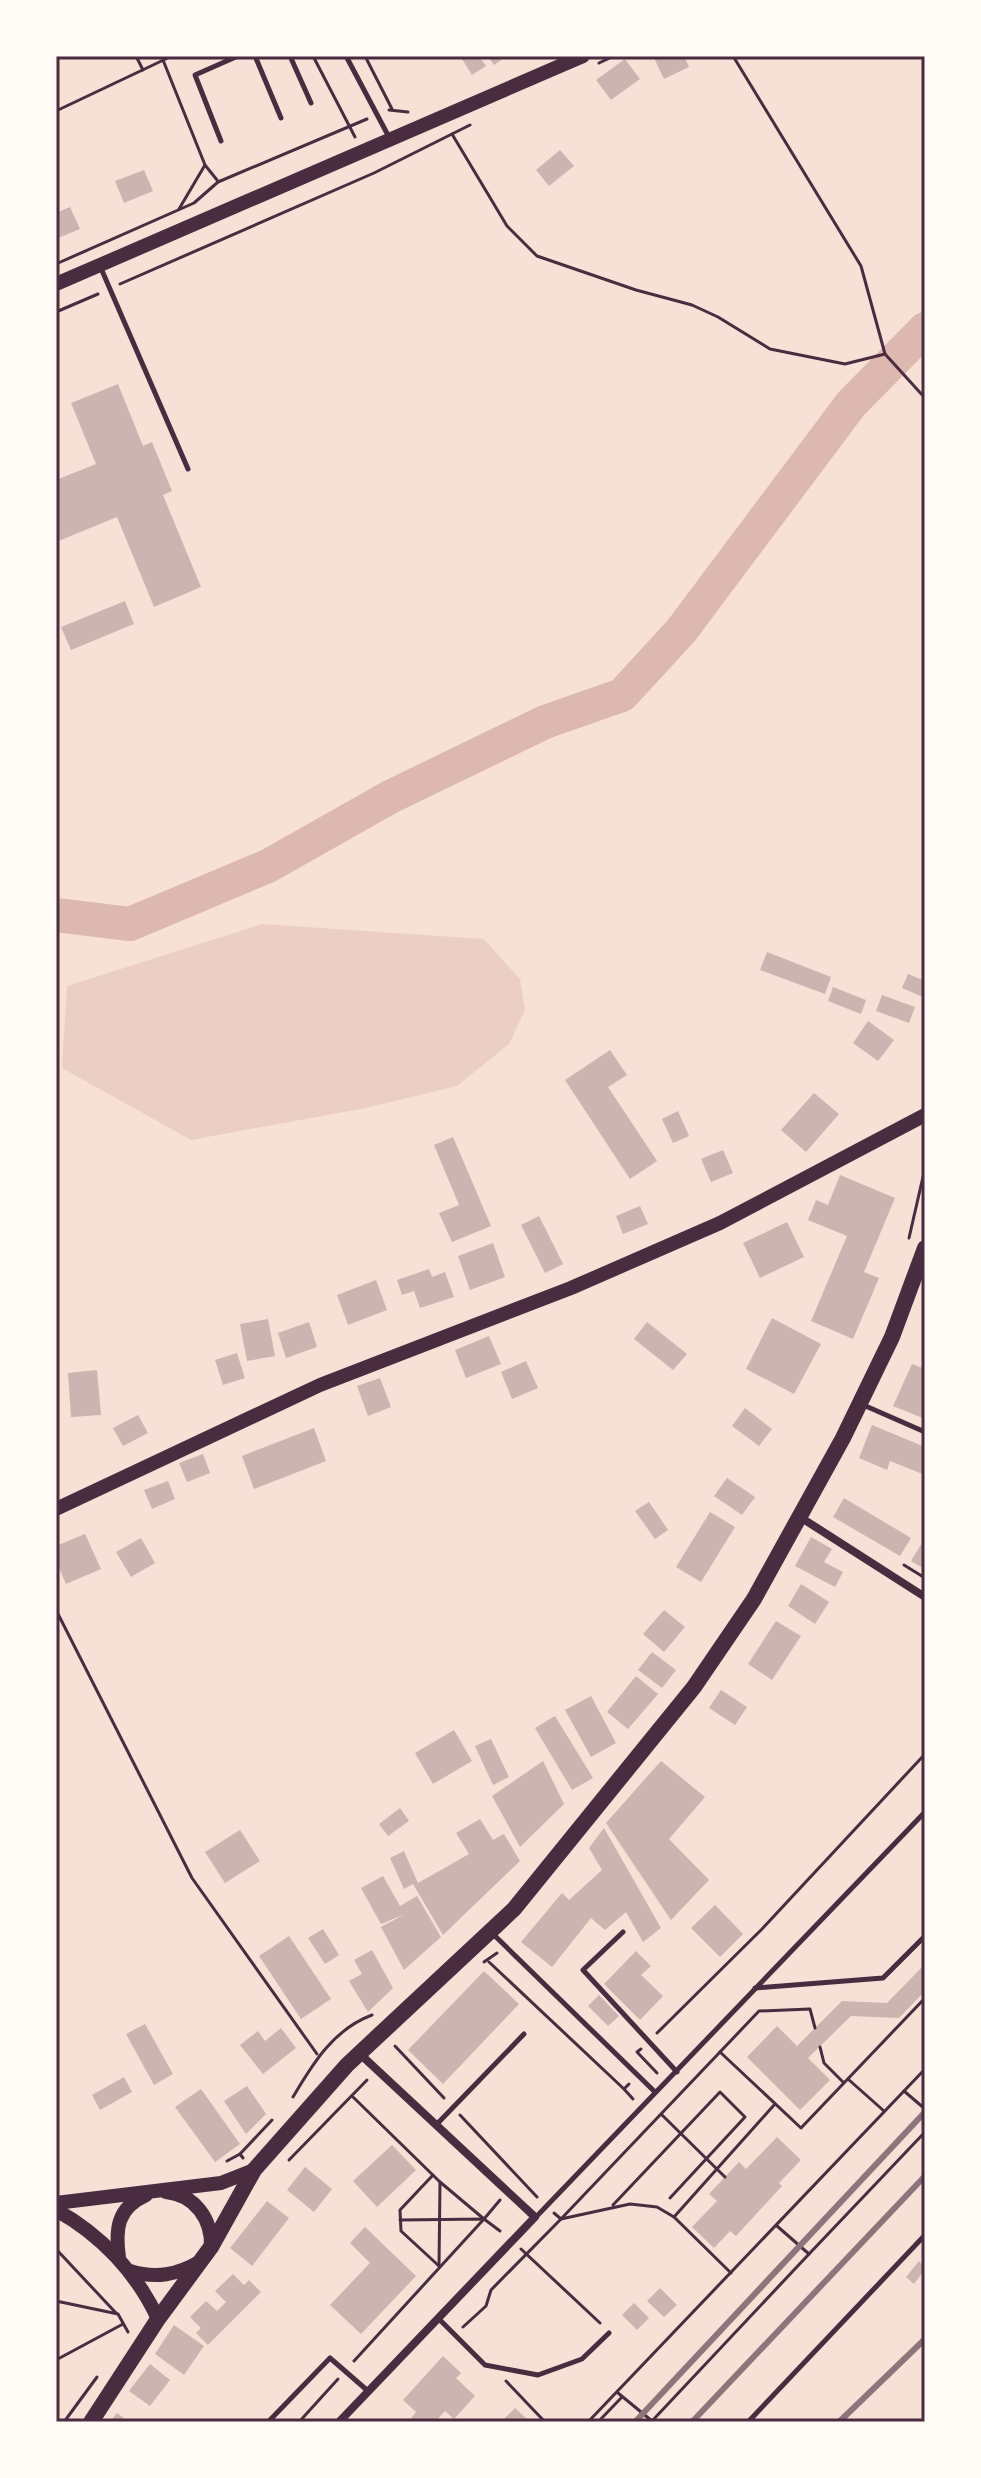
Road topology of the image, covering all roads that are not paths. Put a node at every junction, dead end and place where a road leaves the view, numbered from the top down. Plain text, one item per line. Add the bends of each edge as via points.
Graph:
1 (238, 56) edge
2 (255, 56) edge
3 (290, 56) edge
4 (346, 56) edge
5 (583, 56) edge
6 (311, 103) dead end
7 (281, 118) dead end
8 (391, 140) junction
9 (221, 141) dead end
10 (99, 265) junction
11 (56, 284) edge
12 (188, 469) dead end
13 (925, 1115) edge
14 (925, 1248) edge
15 (860, 1404) junction
16 (925, 1432) edge
17 (56, 1509) edge
18 (800, 1517) junction
19 (925, 1597) edge
20 (925, 1812) edge
21 (490, 1931) junction
22 (623, 1932) dead end
23 (925, 1936) edge
24 (754, 1988) junction
25 (524, 2034) dead end
26 (359, 2053) junction
27 (677, 2072) junction
28 (655, 2092) junction
29 (436, 2125) junction
30 (254, 2170) junction
31 (156, 2191) junction
32 (56, 2203) edge
33 (56, 2210) edge
34 (535, 2217) junction
35 (925, 2235) edge
36 (206, 2254) junction
37 (119, 2258) junction
38 (129, 2271) junction
39 (158, 2319) junction
40 (440, 2320) junction
41 (609, 2333) road end
42 (368, 2391) junction
43 (91, 2422) edge
44 (268, 2422) edge
45 (339, 2422) edge
46 (748, 2422) edge

1 - 9 lane via 195,75
2 - 7 lane
3 - 6 lane
4 - 8 lane
5 - 8 street
8 - 10 street
10 - 11 street
10 - 12 lane
13 - 17 street via 720,1223 571,1288 320,1385
14 - 15 main road
15 - 16 lane
15 - 18 main road
18 - 19 street
18 - 21 main road via 754,1599 694,1687 514,1909
20 - 24 lane
21 - 26 main road
21 - 28 lane
22 - 27 lane via 583,1970
23 - 24 lane via 883,1978
24 - 27 lane
25 - 29 lane
26 - 29 street
26 - 30 main road
27 - 28 lane
28 - 34 lane
29 - 34 street
30 - 31 street via 221,2183
30 - 36 main road
31 - 32 street
31 - 36 street via 182,2196 200,2210 208,2222
31 - 37 street via 123,2211 116,2235
33 - 37 street
34 - 40 street
35 - 46 lane
36 - 38 street via 173,2275
36 - 39 main road
37 - 38 street
38 - 39 street
39 - 43 main road
40 - 41 lane via 485,2365 538,2375 582,2359
40 - 42 street
42 - 44 lane via 330,2358
42 - 45 street

